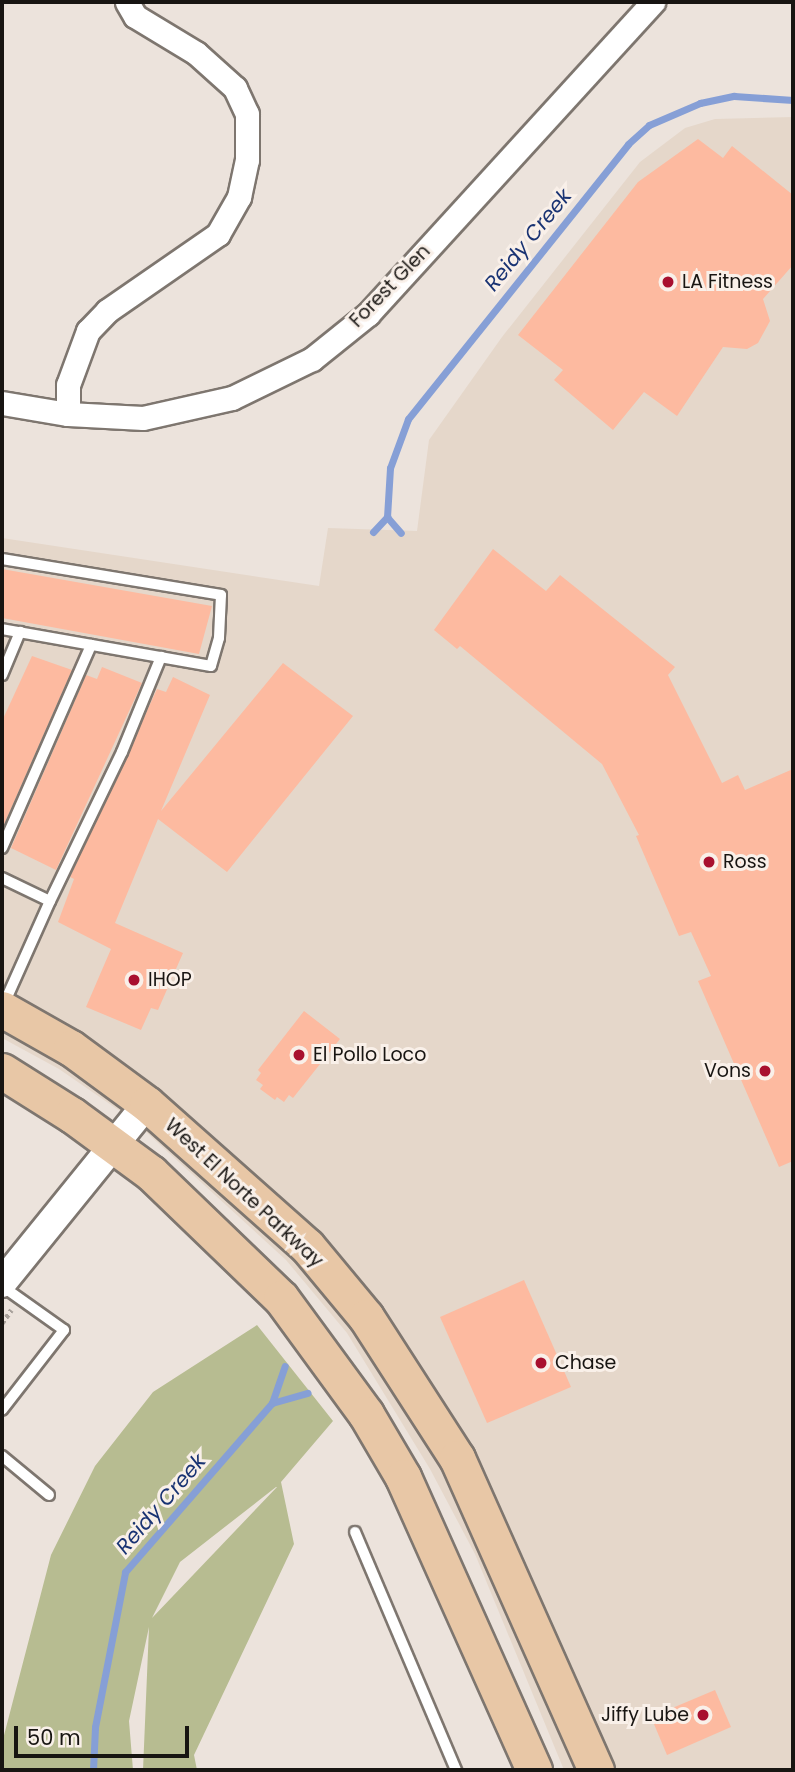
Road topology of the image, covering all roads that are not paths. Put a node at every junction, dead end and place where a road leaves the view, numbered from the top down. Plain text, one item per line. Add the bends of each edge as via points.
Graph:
1 (653, 2) edge
2 (130, 4) edge
3 (2, 403) edge
4 (68, 414) junction
5 (2, 559) edge
6 (2, 629) edge
7 (20, 632) junction
8 (91, 645) junction
9 (161, 657) junction
10 (2, 675) edge
11 (2, 848) edge
12 (2, 878) edge
13 (50, 901) junction
14 (2, 1009) edge
15 (2, 1071) edge
16 (147, 1104) junction
17 (111, 1143) junction
18 (2, 1285) edge
19 (2, 1410) edge
20 (2, 1456) edge
21 (48, 1495) dead end
22 (355, 1532) dead end
23 (456, 1770) edge
24 (534, 1770) edge
25 (596, 1770) edge

1 - 4 street, Forest Glen via 368,314 312,359 232,398 143,418
2 - 4 street via 135,16 196,53 235,88 247,114 247,160 239,197 218,234 107,311 88,331 68,385
3 - 4 street, Forest Glen
5 - 9 lane via 221,595 219,638 211,666
6 - 7 lane
7 - 8 lane
7 - 10 lane
8 - 9 lane
8 - 11 lane
9 - 13 lane via 122,752
12 - 13 lane
13 - 14 lane
14 - 16 main road, West El Norte Parkway via 71,1048
15 - 17 main road
16 - 17 street
16 - 25 main road, West El Norte Parkway via 307,1246 366,1317 414,1388 478,1500
17 - 18 street
17 - 24 main road via 204,1219 281,1298 366,1414 449,1571
18 - 19 lane via 64,1331
20 - 21 lane
22 - 23 lane

